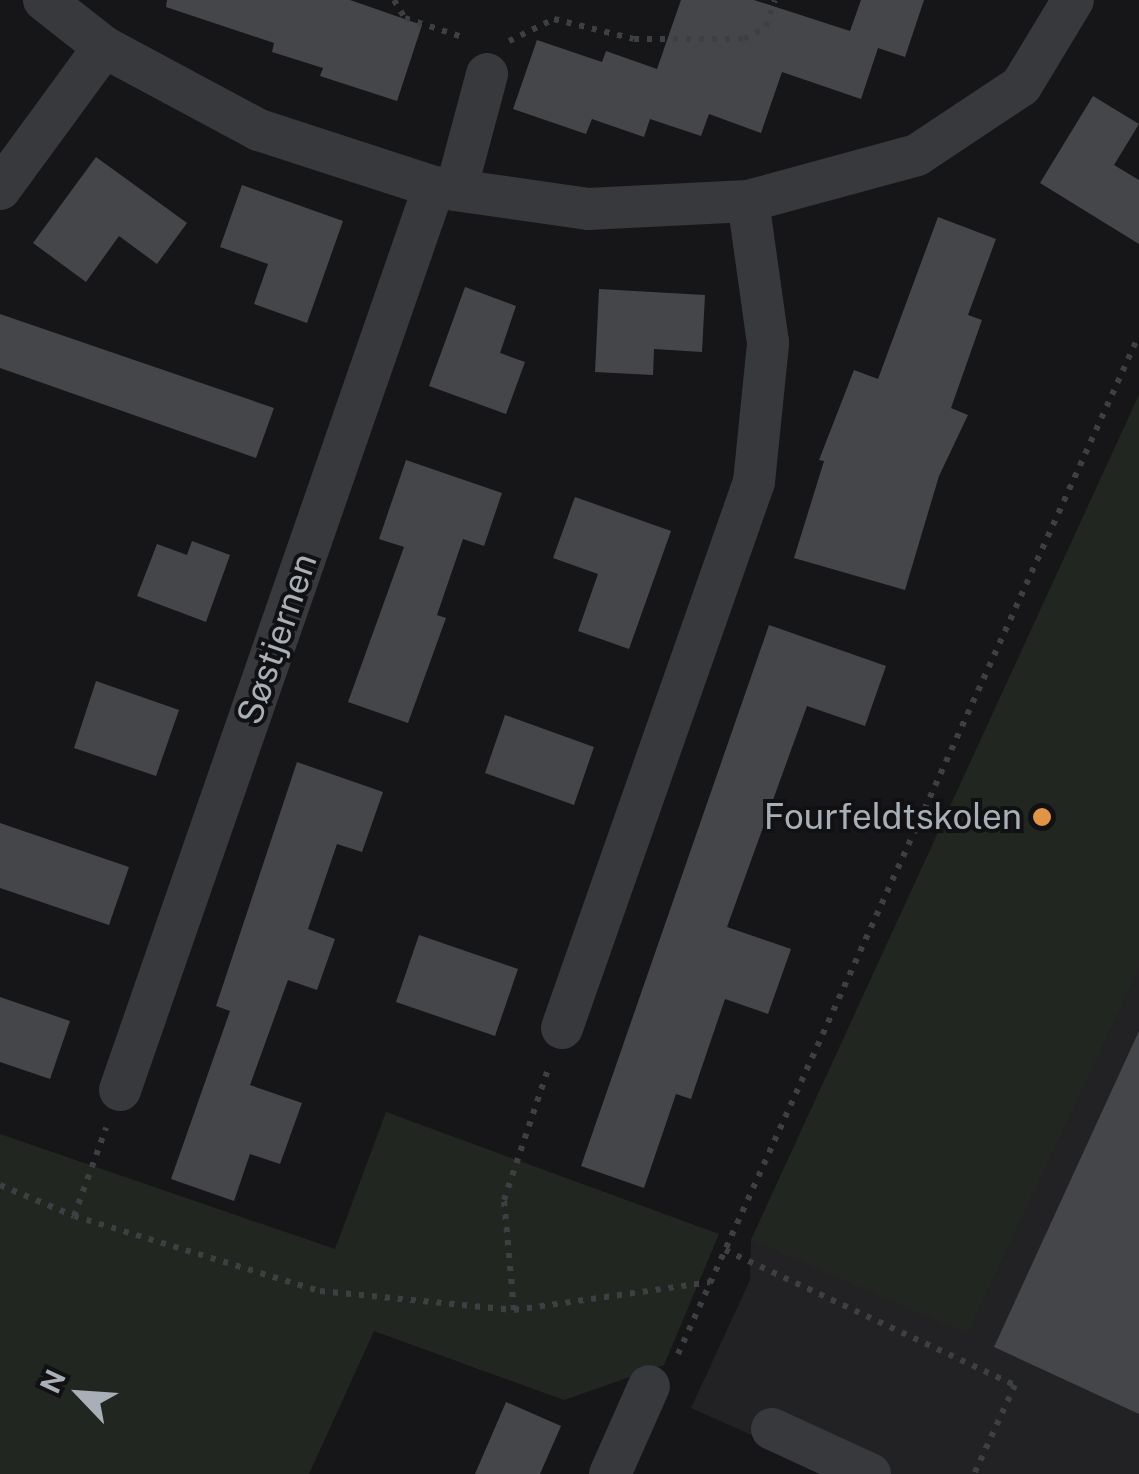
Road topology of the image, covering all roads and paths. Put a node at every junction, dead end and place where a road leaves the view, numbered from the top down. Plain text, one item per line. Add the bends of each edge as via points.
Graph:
1 (44, 0) edge
2 (394, 0) edge
3 (775, 0) edge
4 (1073, 0) edge
5 (104, 47) junction
6 (486, 54) junction
7 (445, 188) junction
8 (0, 189) edge
9 (748, 201) junction
10 (1139, 335) edge
11 (562, 1028) joint
12 (120, 1090) joint
13 (0, 1185) edge
14 (74, 1216) junction
15 (725, 1250) junction
16 (710, 1282) junction
17 (514, 1310) junction
18 (649, 1386) joint
19 (772, 1429) dead end
20 (610, 1474) edge
21 (870, 1474) edge
22 (974, 1474) edge

1 - 5 street
2 - 6 path via 405,18
3 - 6 path via 766,27 744,39 634,38 554,19
4 - 9 street via 1022,86 917,155
5 - 7 street via 259,130
5 - 8 street
6 - 7 street, Søstjernen
7 - 9 street via 588,209
7 - 12 street, Søstjernen
9 - 11 street via 768,343 754,482
10 - 15 path
11 - 17 path via 504,1200
12 - 14 path
13 - 14 path
14 - 17 path via 320,1291
15 - 16 path
15 - 22 path via 1015,1384
16 - 17 path
16 - 18 path via 667,1380
18 - 20 street
19 - 21 street

